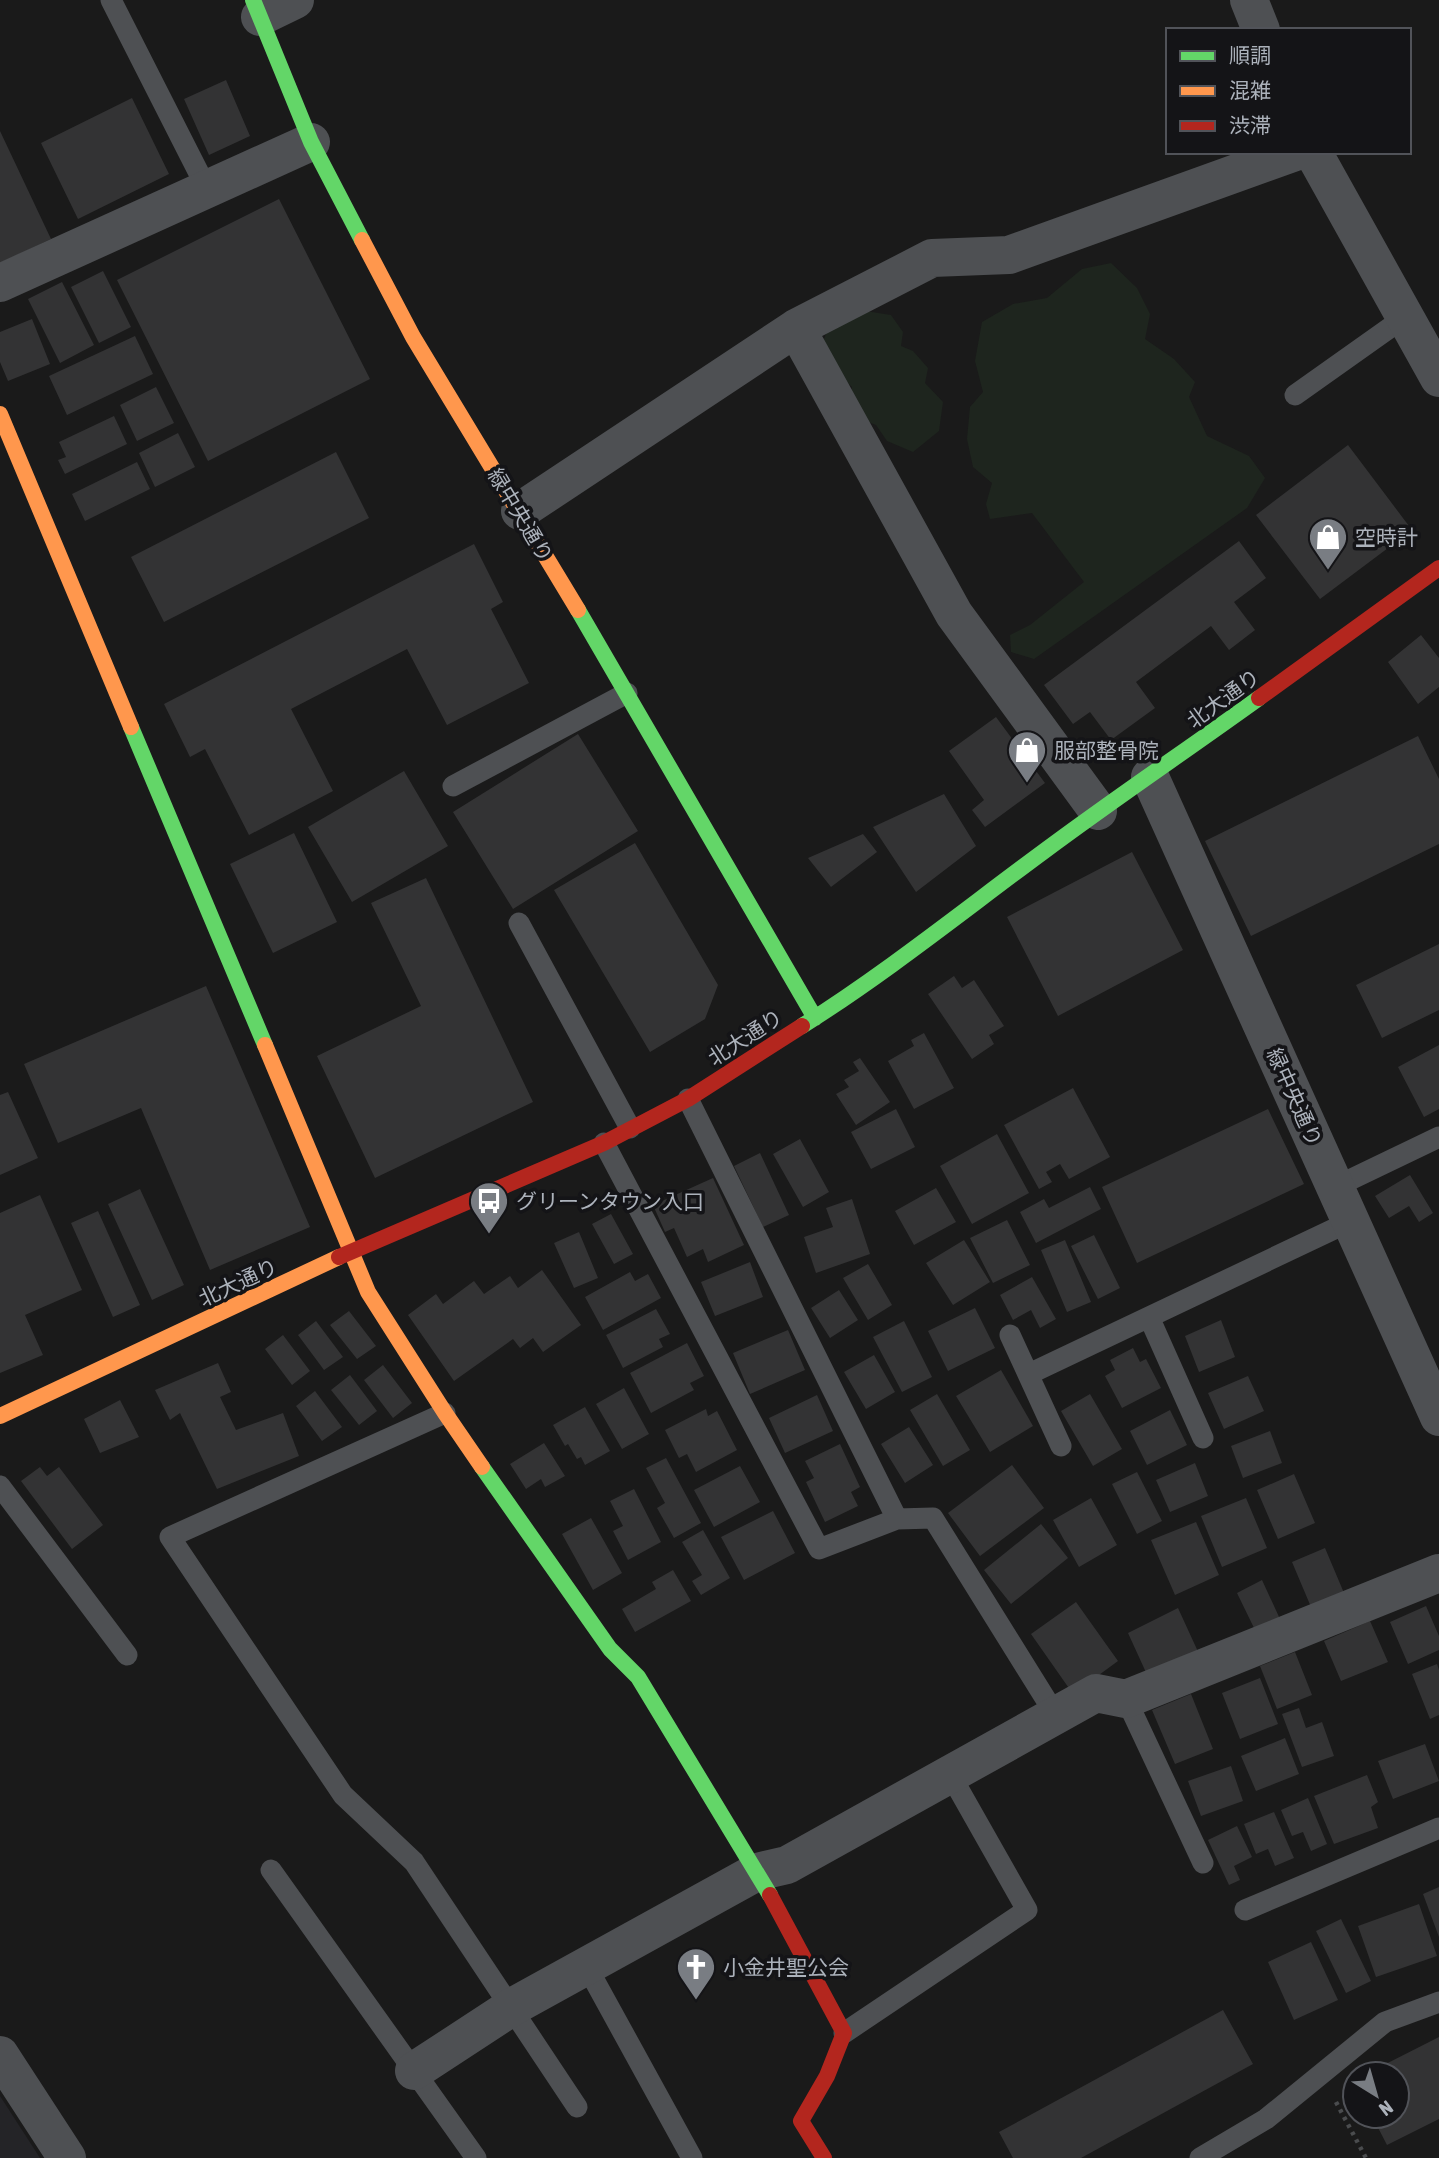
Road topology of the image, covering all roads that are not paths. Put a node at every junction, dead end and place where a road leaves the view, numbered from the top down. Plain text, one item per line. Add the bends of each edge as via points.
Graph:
1 (111, 0) edge
2 (295, 0) edge
3 (256, 9) edge
4 (311, 142) junction
5 (1289, 154) edge
6 (1314, 154) edge
7 (208, 189) junction
8 (0, 283) edge
9 (1405, 317) junction
10 (796, 328) junction
11 (1439, 378) edge
12 (1295, 395) dead end
13 (0, 414) edge
14 (520, 512) junction
15 (1439, 568) edge
16 (627, 693) junction
17 (1150, 777) junction
18 (453, 786) dead end
19 (1098, 811) junction
20 (519, 923) dead end
21 (814, 1018) junction
22 (688, 1099) junction
23 (630, 1128) junction
24 (1439, 1137) edge
25 (604, 1143) junction
26 (1335, 1186) junction
27 (1351, 1220) junction
28 (351, 1252) junction
29 (1149, 1317) junction
30 (1010, 1335) dead end
31 (1029, 1374) junction
32 (445, 1413) junction
33 (0, 1416) edge
34 (1439, 1417) edge
35 (1203, 1438) dead end
36 (1061, 1446) dead end
37 (0, 1486) edge
38 (897, 1519) junction
39 (1439, 1573) edge
40 (127, 1655) dead end
41 (1126, 1699) junction
42 (1055, 1714) junction
43 (950, 1774) junction
44 (1439, 1828) edge
45 (1203, 1863) dead end
46 (271, 1870) dead end
47 (757, 1872) junction
48 (1245, 1910) dead end
49 (587, 1967) junction
50 (1439, 2002) edge
51 (512, 2007) junction
52 (844, 2033) junction
53 (0, 2056) edge
54 (414, 2071) junction
55 (577, 2107) dead end
56 (67, 2158) edge
57 (476, 2158) edge
58 (692, 2158) edge
59 (824, 2158) edge
60 (1200, 2158) edge

1 - 7 lane
2 - 3 street
3 - 4 street, 緑中央通り
4 - 7 street
4 - 14 street, 緑中央通り via 413,337
5 - 10 street via 1009,255 932,258
6 - 9 street
7 - 8 street
9 - 11 street
9 - 12 lane
10 - 14 street
10 - 19 street via 954,614
13 - 28 street
14 - 16 street, 緑中央通り
15 - 17 street, 北大通り
16 - 18 lane
16 - 21 street, 緑中央通り
17 - 19 street, 北大通り
17 - 26 street, 緑中央通り
19 - 21 street, 北大通り
20 - 23 lane
21 - 22 street, 北大通り
22 - 23 street, 北大通り
22 - 38 lane
23 - 25 street, 北大通り
24 - 26 lane
25 - 28 street, 北大通り
25 - 38 lane via 819,1549
26 - 27 street, 緑中央通り
27 - 29 lane
27 - 34 street, 緑中央通り
28 - 32 street via 368,1292
28 - 33 street, 北大通り
29 - 31 lane
29 - 35 lane
30 - 31 lane
31 - 36 lane
32 - 47 street via 610,1649 638,1677
32 - 51 lane via 170,1537 343,1795 414,1862
37 - 40 lane
38 - 42 lane via 933,1518
39 - 41 street
41 - 42 street via 1096,1693
41 - 45 lane
42 - 43 street
43 - 47 street via 787,1865
43 - 52 lane via 1027,1910
44 - 48 lane
46 - 54 lane
47 - 49 street
47 - 52 street
49 - 51 street
49 - 58 lane
50 - 60 lane via 1385,2022 1266,2119
51 - 54 street
51 - 55 lane
52 - 59 street via 827,2076 801,2120
53 - 56 street
54 - 57 lane

